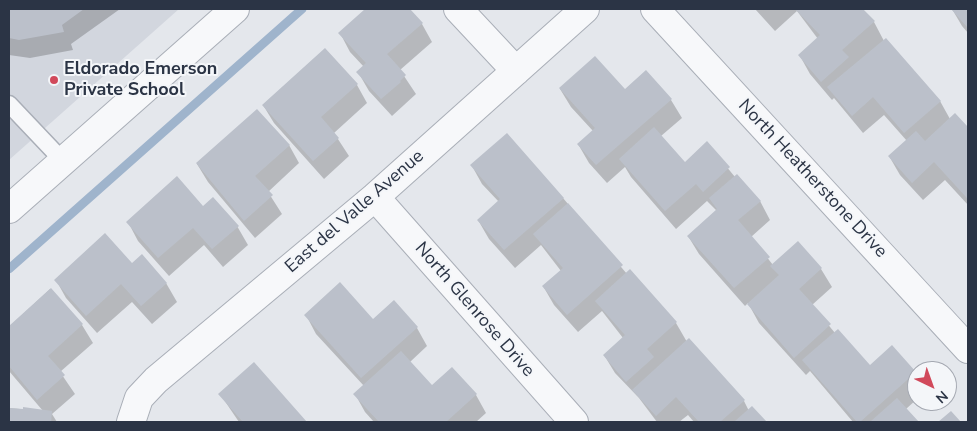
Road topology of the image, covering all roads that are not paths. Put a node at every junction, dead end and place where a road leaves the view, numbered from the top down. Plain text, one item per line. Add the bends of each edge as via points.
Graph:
1 (235, 9) edge
2 (458, 9) edge
3 (585, 9) edge
4 (655, 9) edge
5 (516, 71) junction
6 (9, 104) edge
7 (64, 161) junction
8 (375, 197) junction
9 (9, 209) edge
10 (968, 349) edge
11 (131, 421) edge
12 (574, 422) edge

1 - 7 street
2 - 5 street
3 - 5 street, East del Valle Avenue
4 - 10 street, North Heatherstone Drive
5 - 8 street, East del Valle Avenue
6 - 7 lane
7 - 9 street
8 - 11 street, East del Valle Avenue via 156,380 139,398
8 - 12 street, North Glenrose Drive

